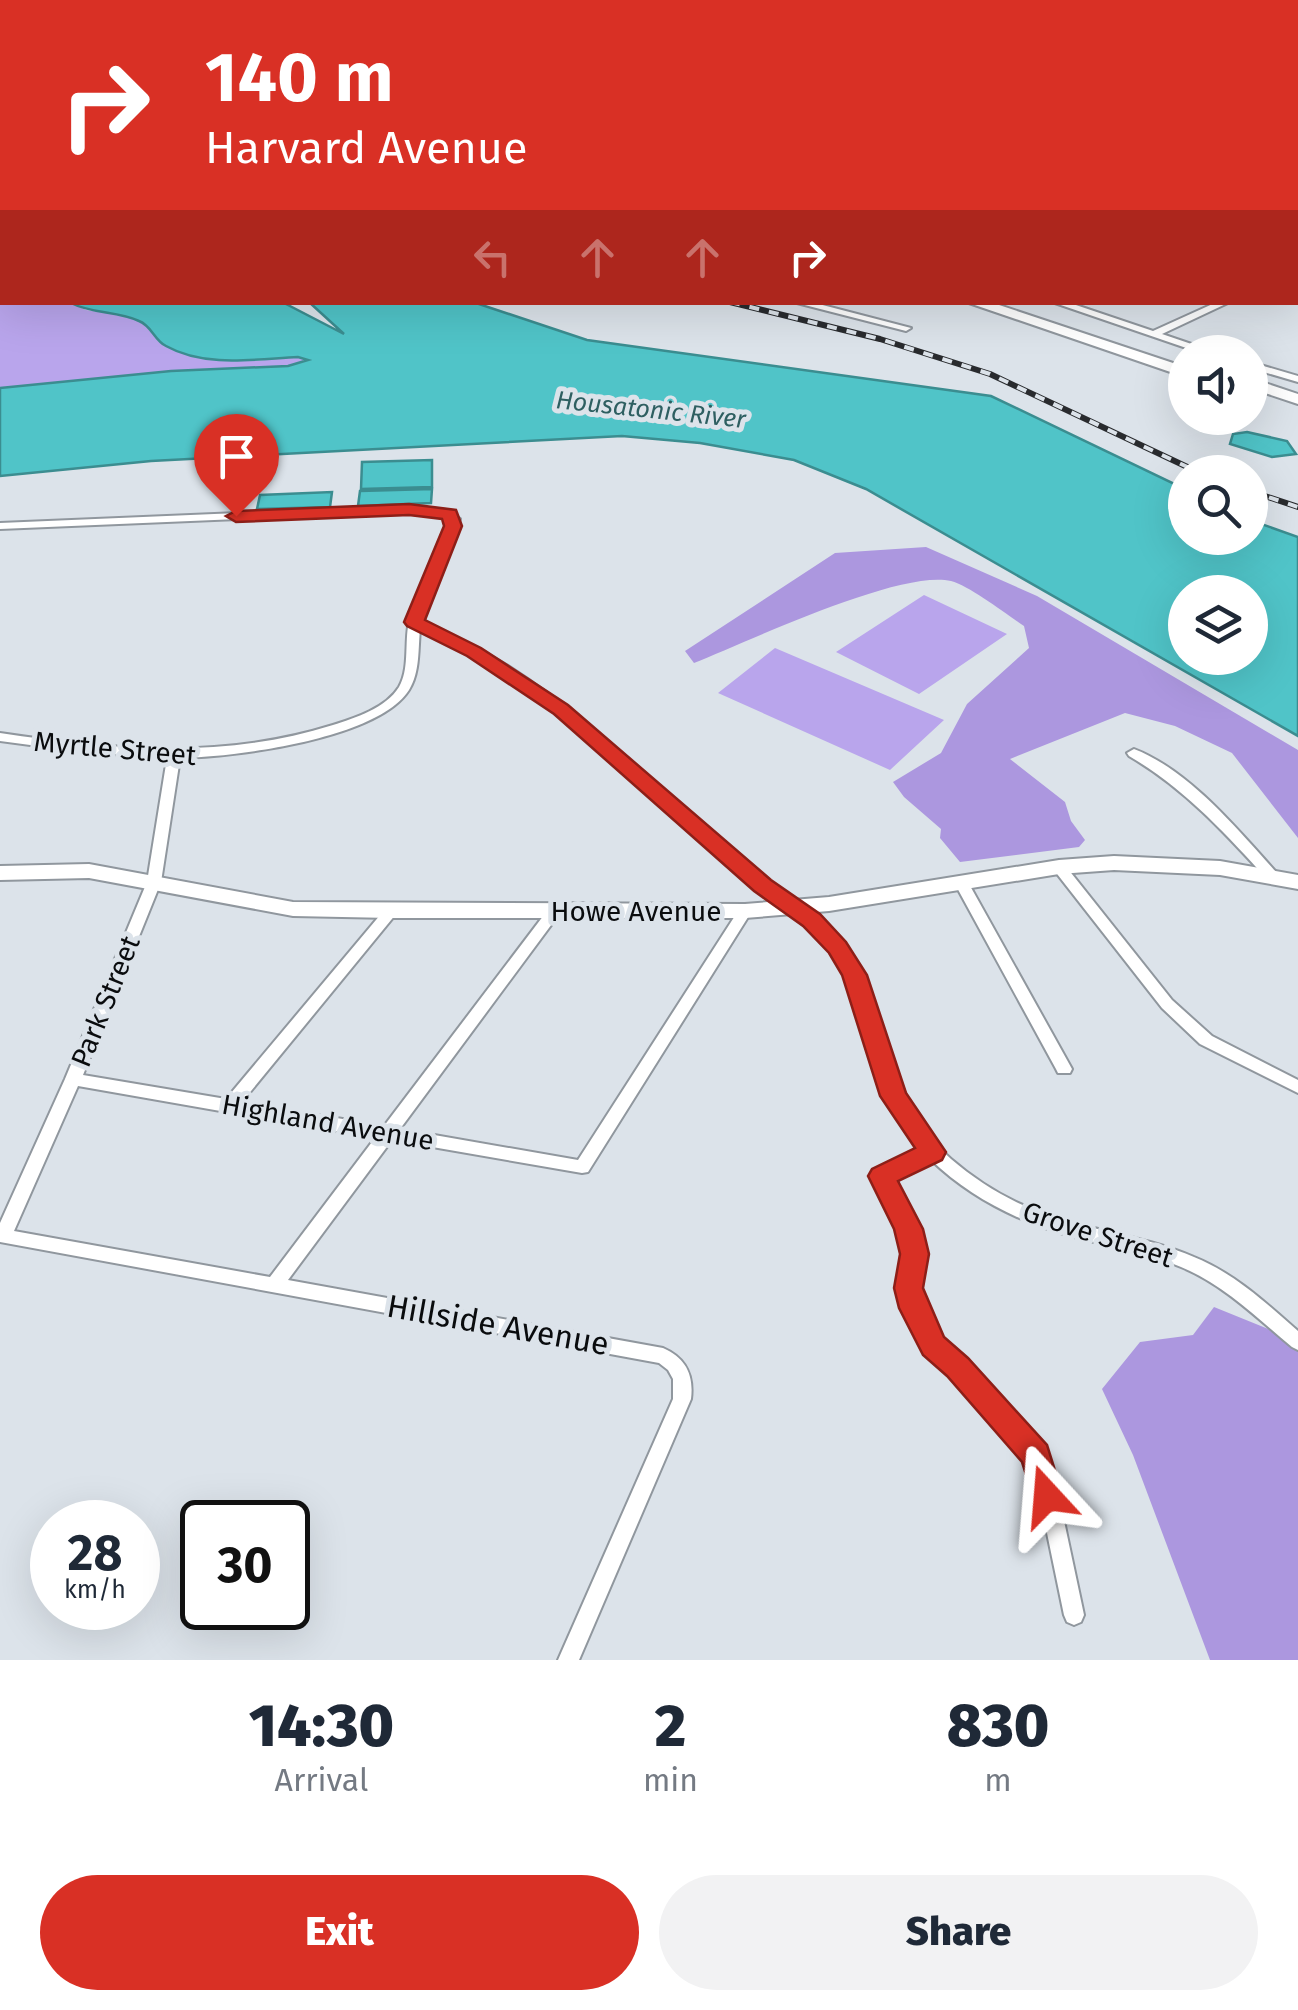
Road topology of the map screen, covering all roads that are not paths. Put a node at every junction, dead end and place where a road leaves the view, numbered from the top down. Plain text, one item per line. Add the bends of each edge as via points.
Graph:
1 (810, 305) edge
2 (982, 305) edge
3 (1022, 305) edge
4 (1065, 305) edge
5 (1219, 305) edge
6 (906, 328) dead end
7 (1154, 334) junction
8 (1168, 339) edge
9 (1168, 354) edge
10 (1168, 366) edge
11 (1268, 370) edge
12 (1298, 379) edge
13 (1268, 388) edge
14 (1298, 399) edge
15 (1268, 400) edge
16 (1298, 410) edge
17 (0, 526) edge
18 (414, 622) junction
19 (7, 738) edge
20 (1134, 753) dead end
21 (174, 757) junction
22 (1059, 867) junction
23 (0, 874) edge
24 (1272, 876) junction
25 (154, 882) junction
26 (1298, 882) edge
27 (962, 884) junction
28 (792, 907) junction
29 (556, 910) junction
30 (745, 910) junction
31 (392, 911) junction
32 (1064, 1069) dead end
33 (74, 1079) junction
34 (1298, 1087) edge
35 (231, 1104) junction
36 (387, 1134) junction
37 (933, 1152) junction
38 (1, 1235) edge
39 (275, 1284) junction
40 (1298, 1342) edge
41 (1074, 1615) dead end
42 (568, 1660) edge

1 - 6 street
2 - 10 highway
3 - 9 highway
4 - 7 street
5 - 7 street
7 - 8 street
11 - 12 street
13 - 14 highway
15 - 16 highway
17 - 18 street, Myrtle Street via 409,509 450,514 453,526
18 - 21 street, Myrtle Street via 409,678 380,708 313,736
18 - 28 street, Grove Street via 474,652 561,710
19 - 21 street, Myrtle Street
20 - 24 street via 1196,796
21 - 25 street, Park Street
22 - 24 main road, Howe Avenue via 1180,865
22 - 27 main road, Howe Avenue
22 - 34 street via 1167,1004 1206,1040
23 - 25 main road, Howe Avenue via 55,870
24 - 26 main road, Howe Avenue
25 - 31 main road, Howe Avenue via 293,908
25 - 33 street, Park Street
27 - 28 main road, Howe Avenue
27 - 32 street
28 - 30 main road, Howe Avenue
28 - 37 street, Grove Street via 820,928 854,975 893,1096
29 - 30 main road, Howe Avenue
29 - 31 main road, Howe Avenue
29 - 36 street
30 - 36 street, Highland Avenue via 582,1167
31 - 35 street
33 - 35 street, Highland Avenue
33 - 38 street, Park Street
35 - 36 street, Highland Avenue
36 - 39 street
37 - 40 street, Grove Street via 960,1176 1028,1214 1208,1271
37 - 41 street via 882,1176 908,1229 914,1308 934,1346 1036,1455
38 - 39 street, Hillside Avenue
39 - 42 street, Hillside Avenue via 662,1356 678,1366 685,1382 682,1399

